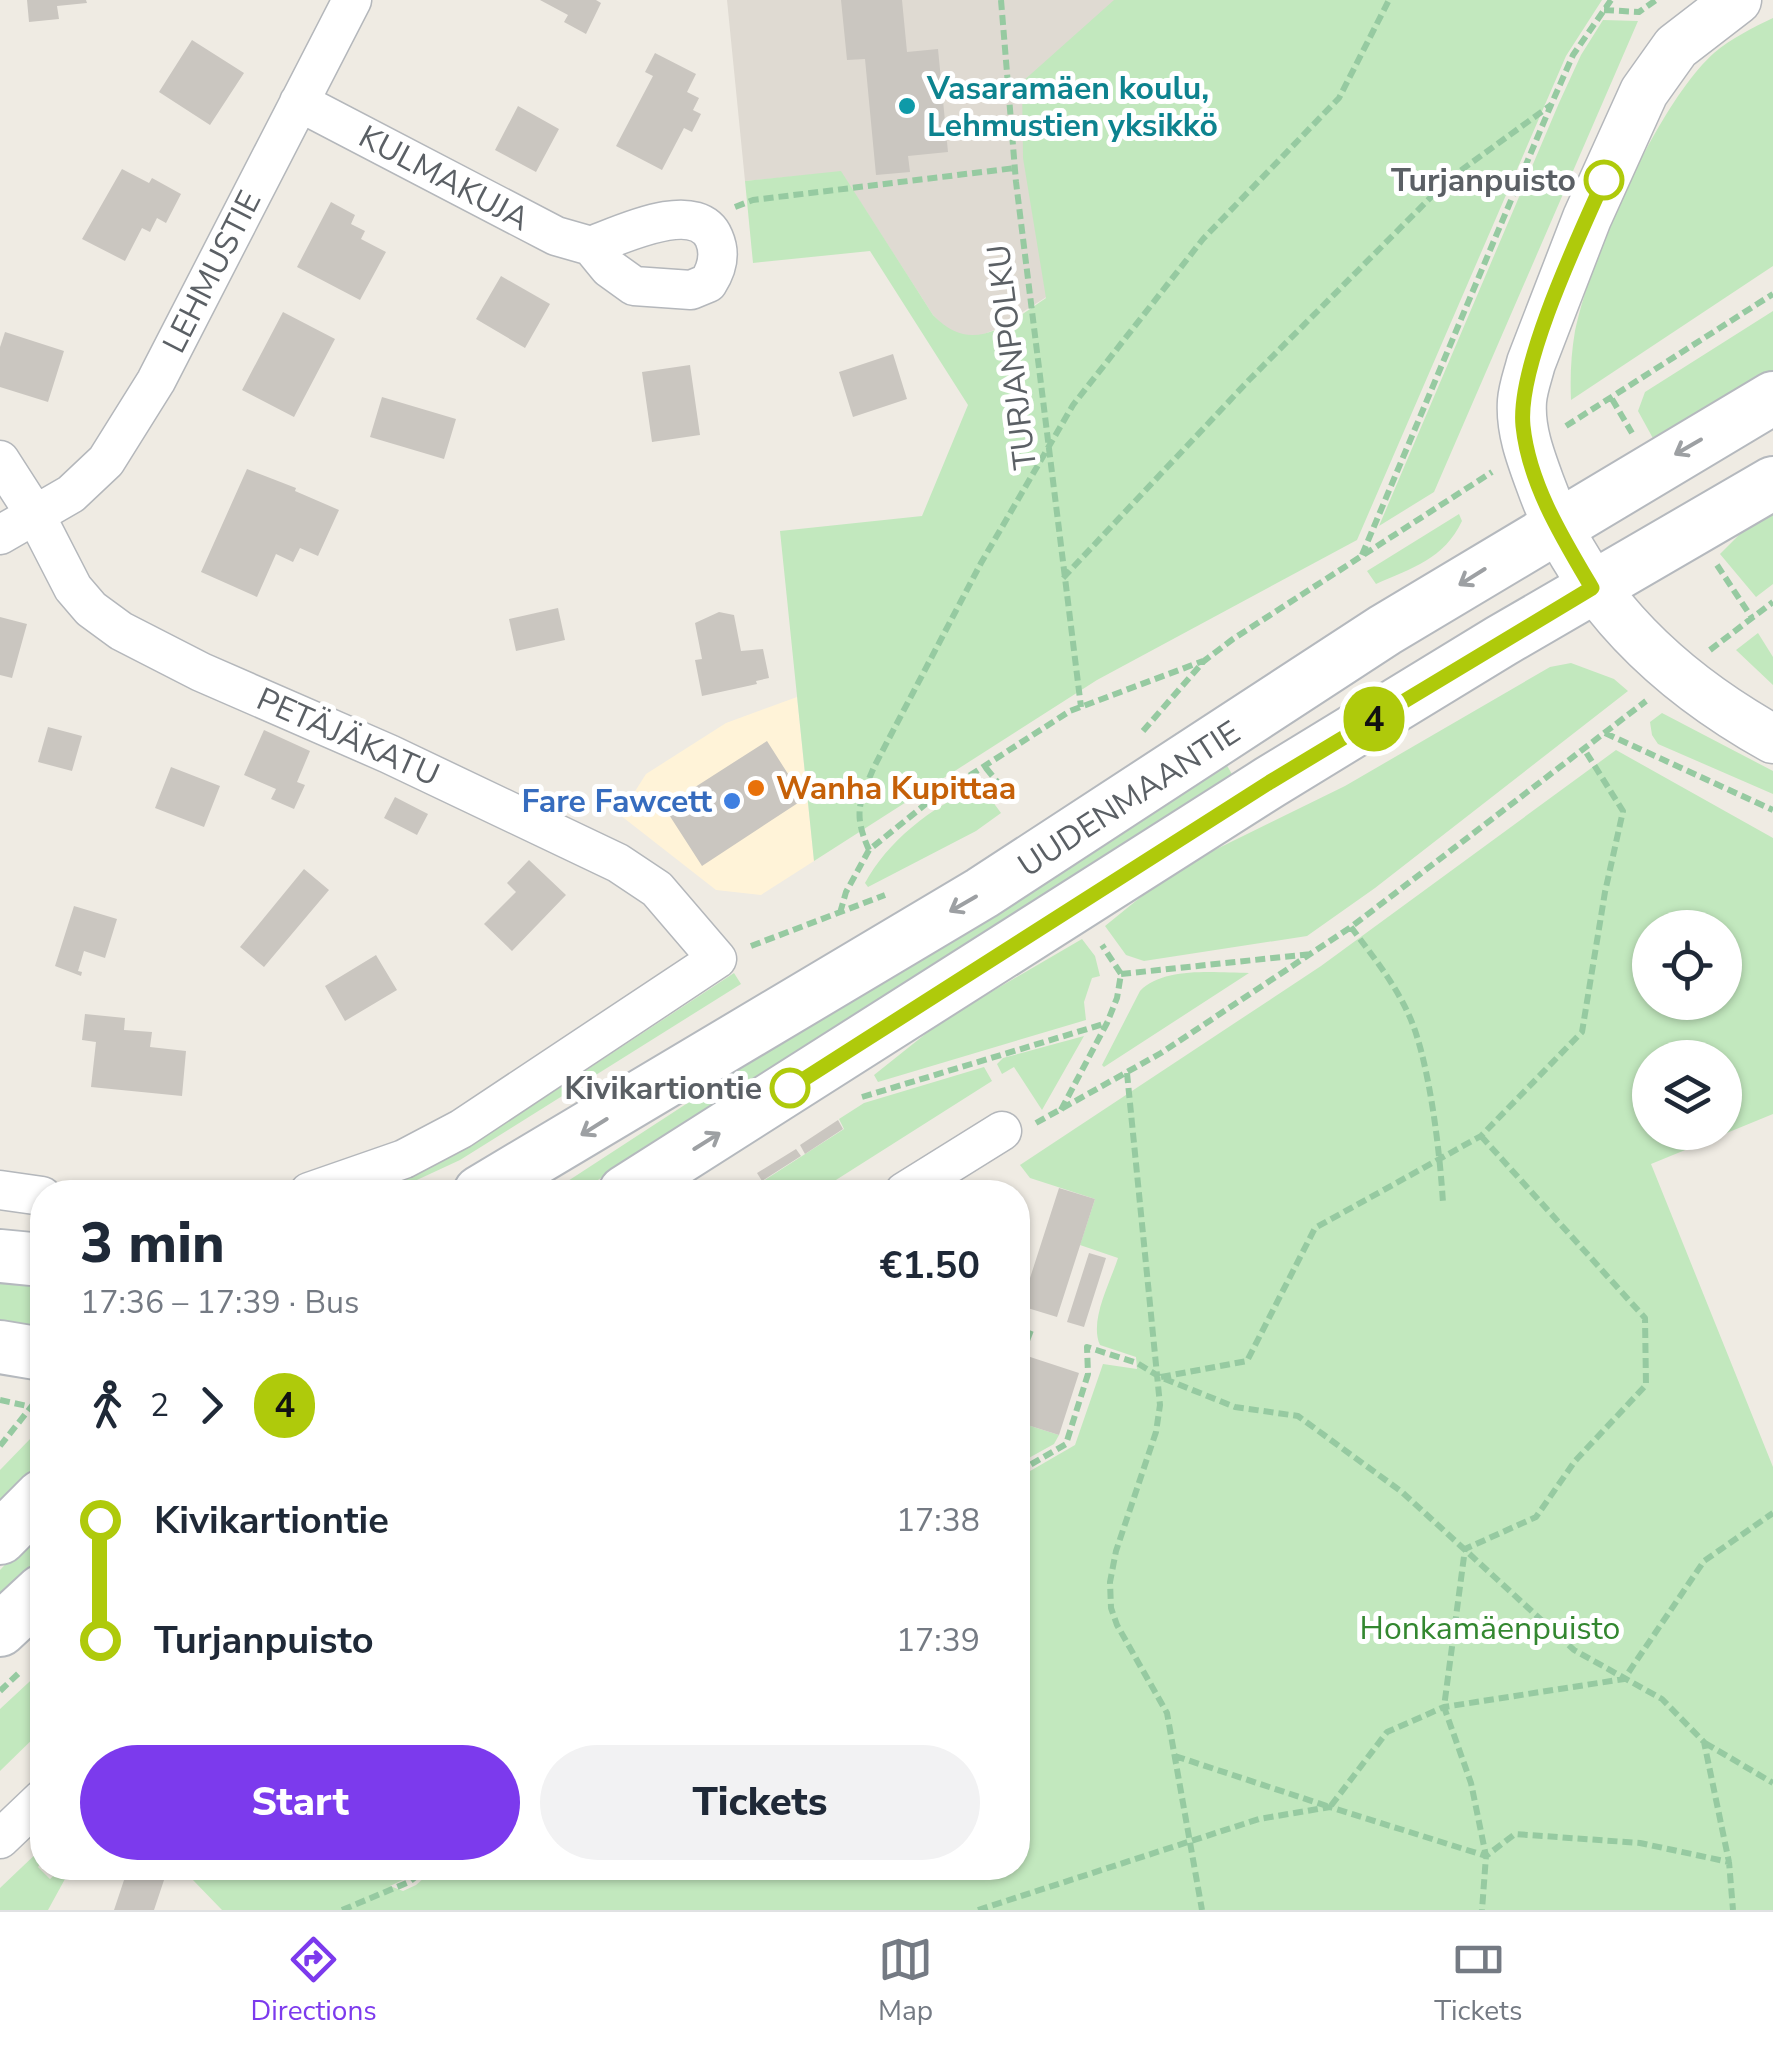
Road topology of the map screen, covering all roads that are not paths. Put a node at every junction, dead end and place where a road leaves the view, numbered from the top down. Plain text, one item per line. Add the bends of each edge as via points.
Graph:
1 (352, 0) edge
2 (1737, 0) edge
3 (300, 102) junction
4 (591, 246) junction
5 (1773, 398) edge
6 (0, 460) edge
7 (1773, 483) edge
8 (36, 516) junction
9 (1555, 526) junction
10 (0, 535) edge
11 (1592, 588) junction
12 (1773, 739) edge
13 (1002, 1130) road end
14 (344, 1180) edge
15 (500, 1180) edge
16 (644, 1180) edge
17 (923, 1180) edge
18 (0, 1190) edge
19 (30, 1194) edge
20 (0, 1256) edge
21 (30, 1259) edge
22 (0, 1348) edge
23 (30, 1352) edge
24 (30, 1508) edge
25 (0, 1538) edge
26 (30, 1602) edge
27 (0, 1630) edge
28 (30, 1810) edge
29 (0, 1839) edge

1 - 3 street, LEHMUSTIE
2 - 9 street via 1676,47 1644,92 1530,363 1523,427
3 - 4 street, KULMAKUJA via 556,236
3 - 8 street, LEHMUSTIE via 126,430 106,461
4 - 4 street, KULMAKUJA via 634,286 691,290 708,283 718,256 712,232 681,218
5 -> 9 main road, UUDENMAANTIE
6 - 8 street, PETÄJÄKATU
7 - 11 main road, UUDENMAANTIE
8 - 10 street
8 - 14 street, PETÄJÄKATU via 73,588 121,631 618,863 657,889 718,959 461,1130
9 - 11 street
9 -> 15 main road, UUDENMAANTIE via 982,894
11 - 12 street via 1702,694
16 -> 11 main road, UUDENMAANTIE via 1270,782
13 - 17 street
18 - 19 street
20 - 21 main road
22 - 23 main road
24 - 25 main road
26 - 27 main road
28 - 29 street

